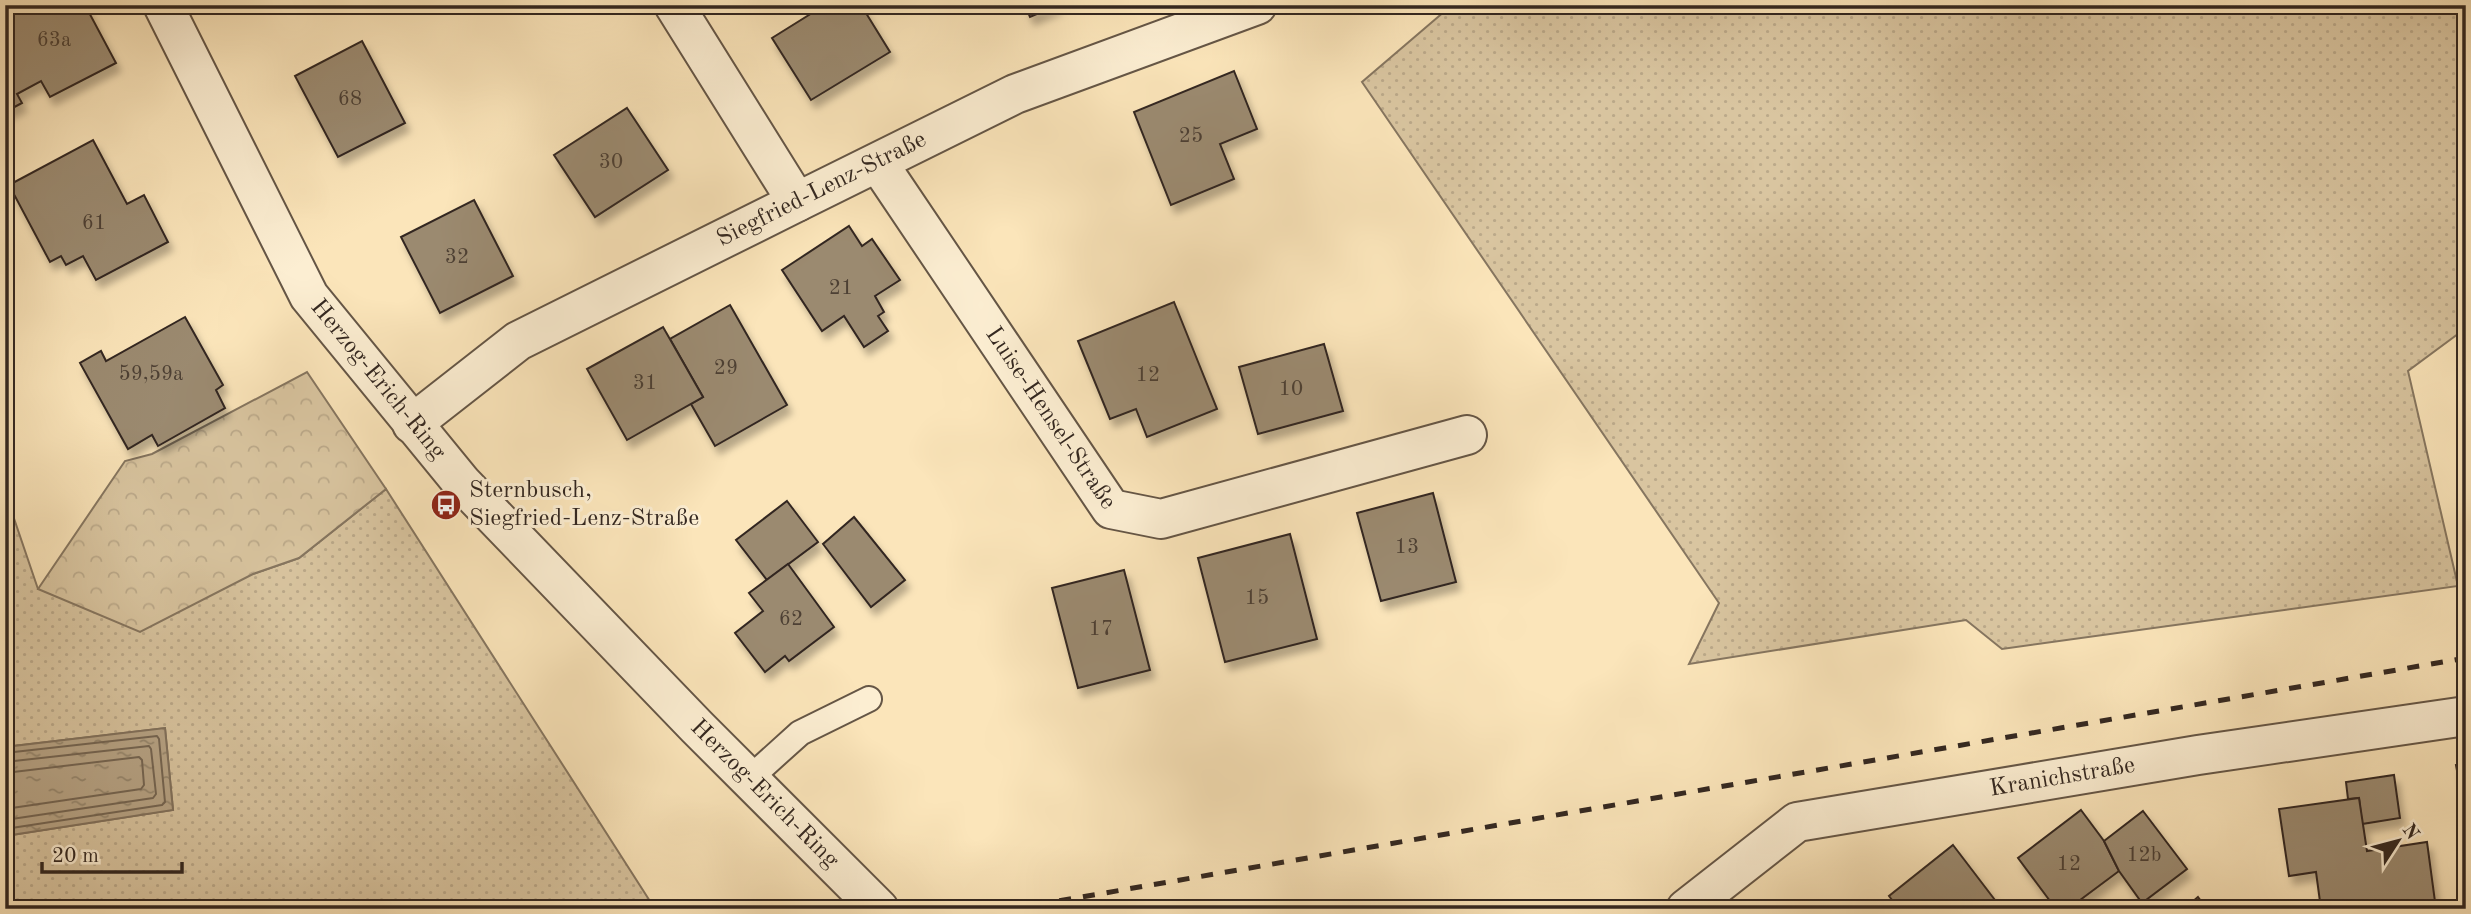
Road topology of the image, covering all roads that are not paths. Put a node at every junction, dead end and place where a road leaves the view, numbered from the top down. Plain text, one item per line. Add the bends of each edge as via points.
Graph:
1 (163, 5) edge
2 (674, 5) edge
3 (1257, 5) edge
4 (878, 163) junction
5 (797, 202) junction
6 (412, 424) junction
7 (1466, 435) dead end
8 (869, 699) dead end
9 (2466, 716) edge
10 (749, 779) junction
11 (879, 909) edge
12 (1686, 909) edge

1 - 6 street, Herzog-Erich-Ring via 309,296
2 - 5 street
3 - 4 street, Siegfried-Lenz-Straße via 1015,94
4 - 5 street, Siegfried-Lenz-Straße
4 - 7 street, Luise-Hensel-Straße via 1111,509 1161,519
5 - 6 street, Siegfried-Lenz-Straße via 517,341
6 - 10 street, Herzog-Erich-Ring via 462,483
8 - 10 lane via 800,733
9 - 12 street, Kranichstraße via 1797,822
10 - 11 street, Herzog-Erich-Ring

